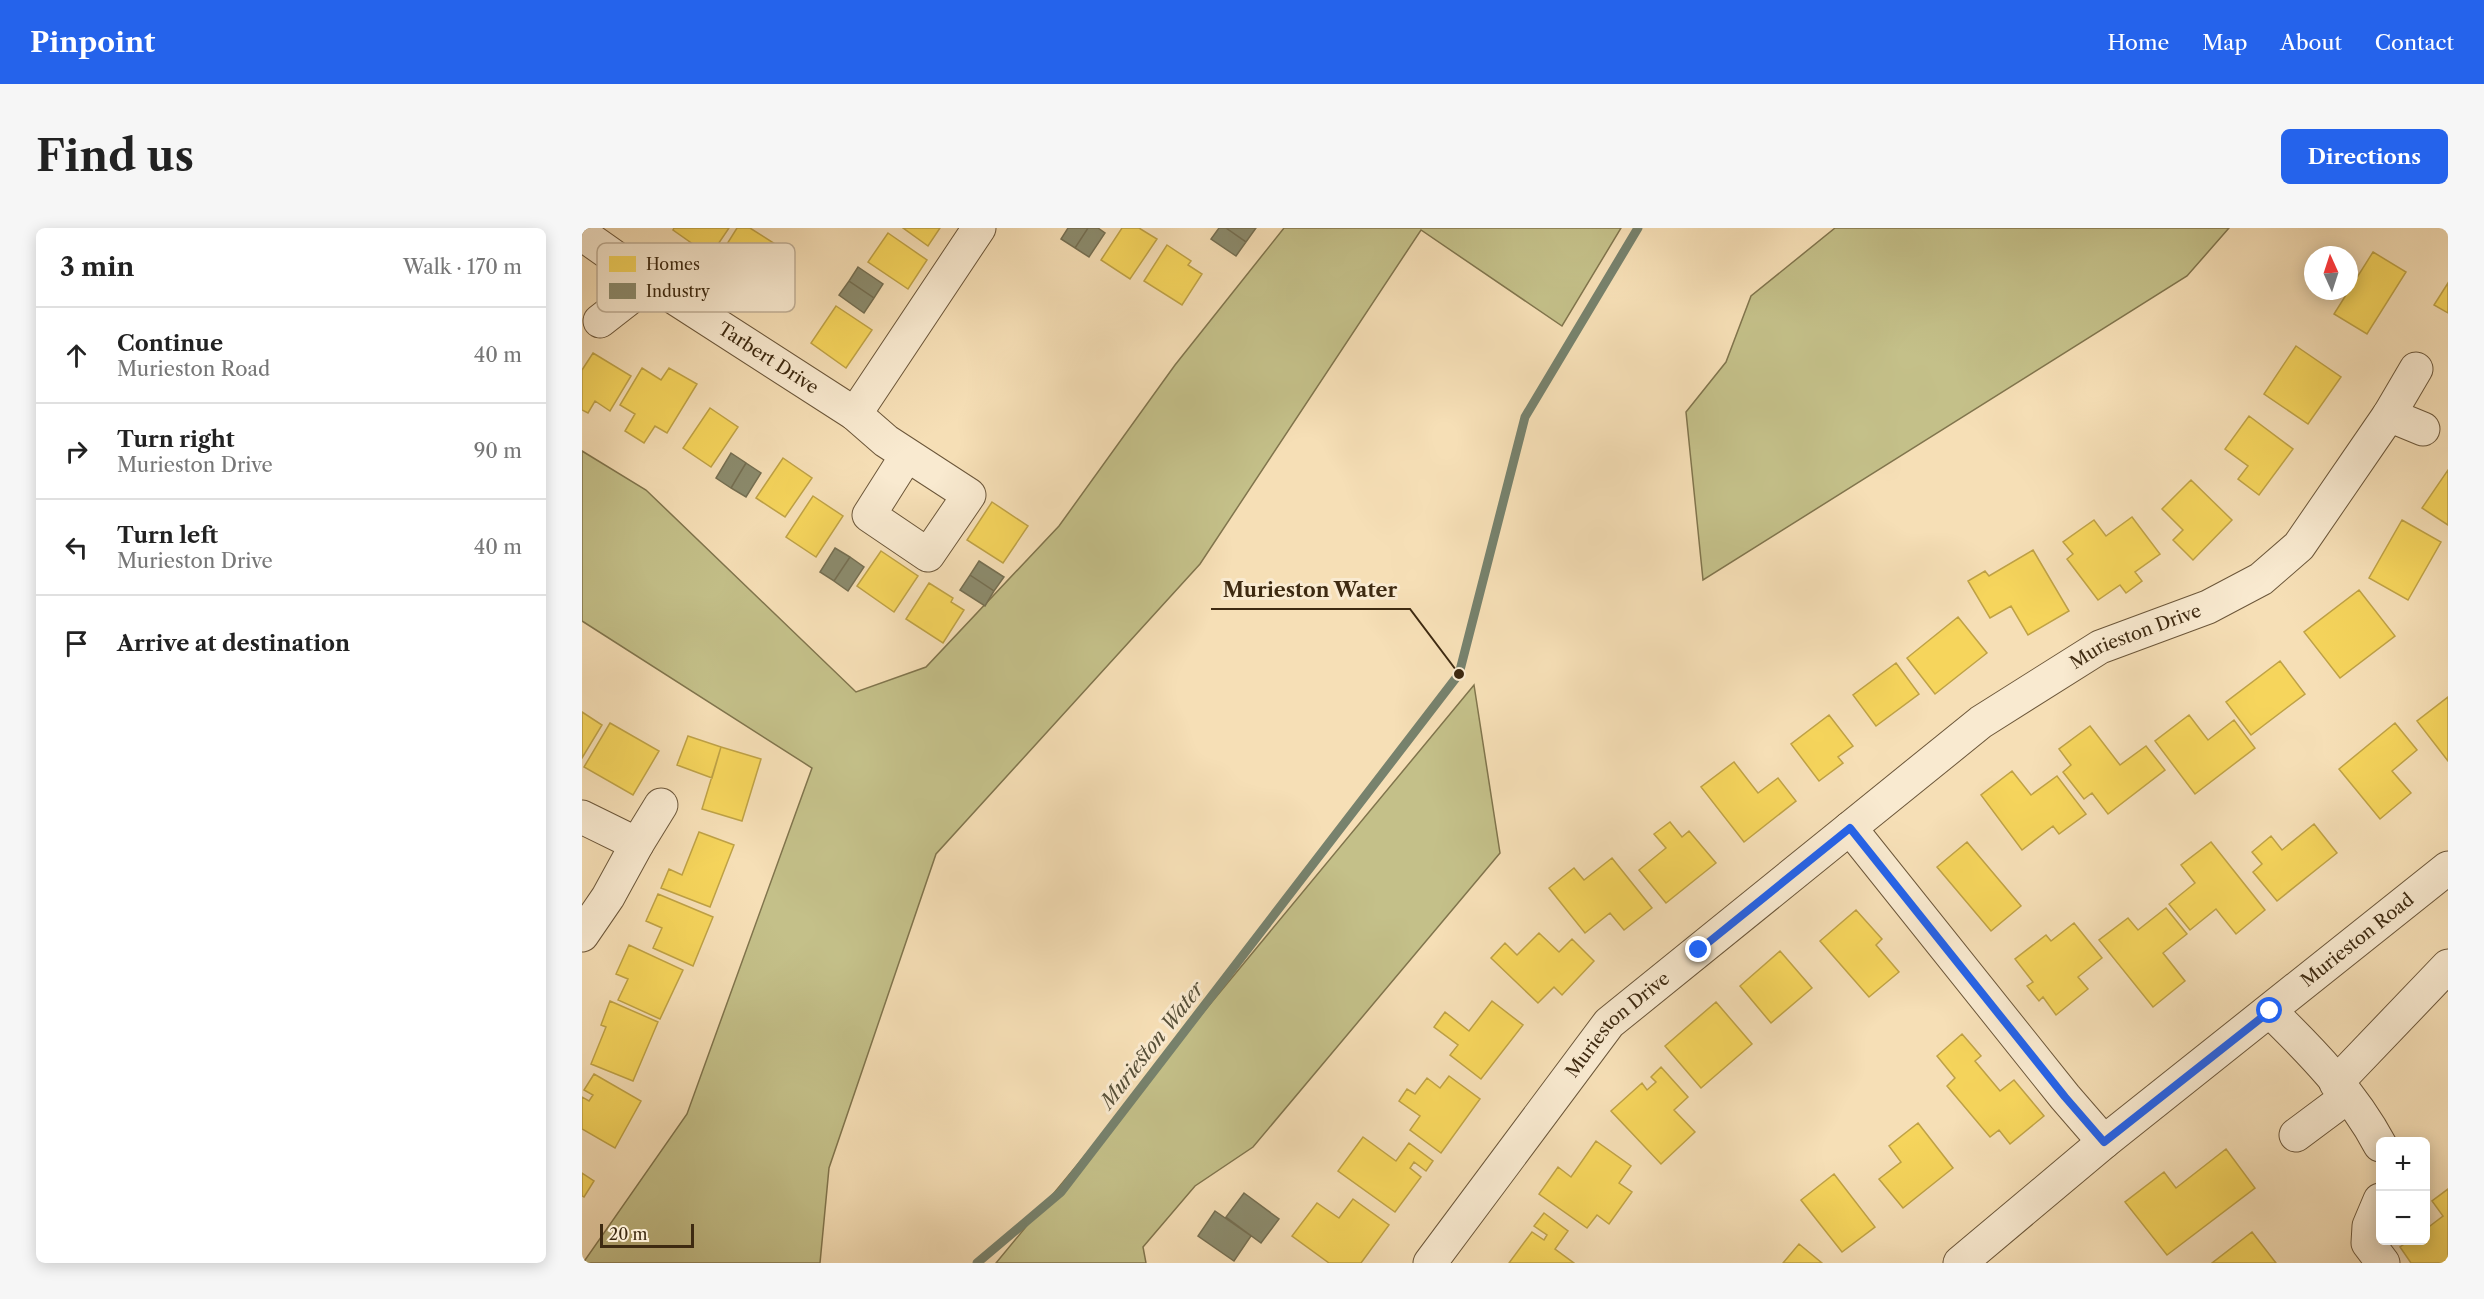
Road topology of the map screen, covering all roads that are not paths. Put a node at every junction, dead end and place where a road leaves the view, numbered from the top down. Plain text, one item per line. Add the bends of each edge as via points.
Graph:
1 (979, 228) edge
2 (582, 234) edge
3 (597, 245) edge
4 (612, 312) edge
5 (697, 312) edge
6 (600, 321) dead end
7 (2416, 369) dead end
8 (855, 414) junction
9 (2389, 415) junction
10 (2423, 429) dead end
11 (907, 455) dead end
12 (661, 805) dead end
13 (582, 817) edge
14 (1850, 828) junction
15 (636, 844) junction
16 (2448, 868) edge
17 (582, 935) edge
18 (2448, 966) edge
19 (2270, 1011) junction
20 (2342, 1090) junction
21 (2296, 1134) dead end
22 (2376, 1138) edge
23 (2104, 1142) junction
24 (2376, 1209) edge
25 (1430, 1263) edge
26 (1960, 1263) edge
27 (2383, 1263) edge

1 - 8 street
2 - 3 street, Tarbert Drive
4 - 6 street
5 - 8 street, Tarbert Drive
7 - 9 street, Murieston Drive
8 - 11 street, Tarbert Drive
9 - 10 street
9 - 14 street, Murieston Drive via 2299,546 2261,579 2208,607 2100,646 1981,722
12 - 15 street
13 - 15 street
14 - 23 street
14 - 25 street, Murieston Drive via 1609,1023
15 - 17 street
16 - 19 street, Murieston Road
18 - 20 street
19 - 20 street via 2309,1049
19 - 23 street, Murieston Road
20 - 21 street
20 - 22 street
23 - 26 street, Murieston Road
24 - 27 street via 2368,1243

